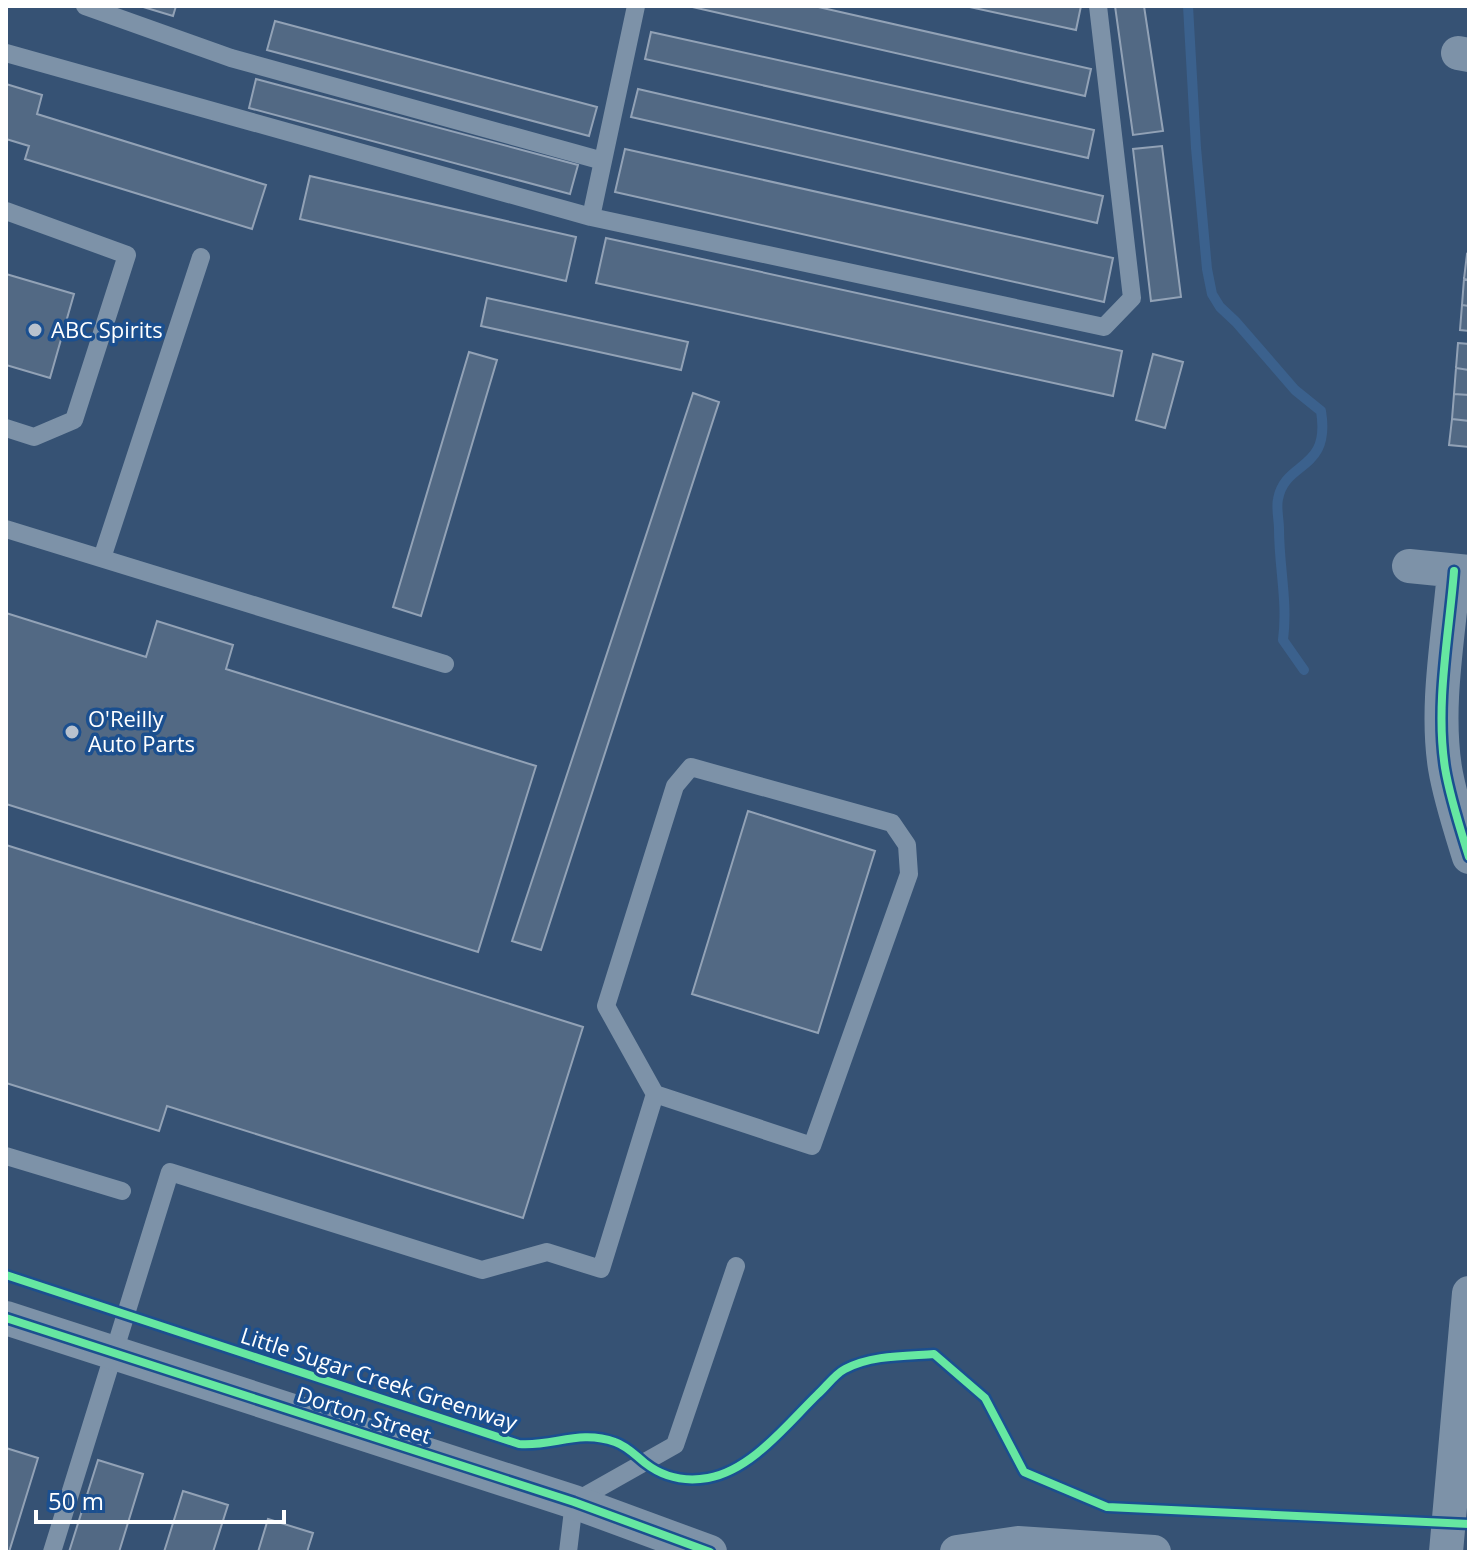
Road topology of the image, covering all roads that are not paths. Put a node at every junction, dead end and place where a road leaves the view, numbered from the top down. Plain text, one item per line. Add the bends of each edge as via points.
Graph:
1 (85, 6) edge
2 (636, 6) edge
3 (1098, 6) edge
4 (6, 53) edge
5 (603, 161) junction
6 (6, 211) edge
7 (591, 217) junction
8 (201, 257) dead end
9 (6, 428) edge
10 (6, 529) edge
11 (102, 558) junction
12 (1409, 566) dead end
13 (1462, 571) edge
14 (445, 664) dead end
15 (1469, 857) edge
16 (655, 1094) junction
17 (6, 1156) edge
18 (122, 1191) dead end
19 (736, 1266) dead end
20 (1469, 1293) edge
21 (1469, 1300) edge
22 (6, 1318) edge
23 (114, 1353) junction
24 (574, 1502) junction
25 (52, 1552) edge
26 (568, 1552) edge
27 (710, 1552) edge
28 (962, 1552) edge
29 (1154, 1552) edge
30 (1446, 1552) edge

1 - 5 lane via 231,58
2 - 5 lane
3 - 7 lane via 1132,298 1104,327
4 - 7 lane
5 - 7 lane
6 - 9 lane via 127,255 74,420 34,437
8 - 11 lane
10 - 11 lane
11 - 14 lane
12 - 13 street
13 - 15 street via 1442,734 1451,799
16 - 16 lane via 606,1006 675,786 691,767 892,823 907,845 909,874 812,1146
16 - 23 lane via 601,1269 547,1252 482,1270 170,1172
17 - 18 lane
19 - 24 lane via 675,1445
20 - 21 street
21 - 30 street
22 - 23 street, Dorton Street
23 - 24 street, Dorton Street
23 - 25 lane
24 - 26 lane
24 - 27 street, Dorton Street
28 - 29 street via 1018,1543

